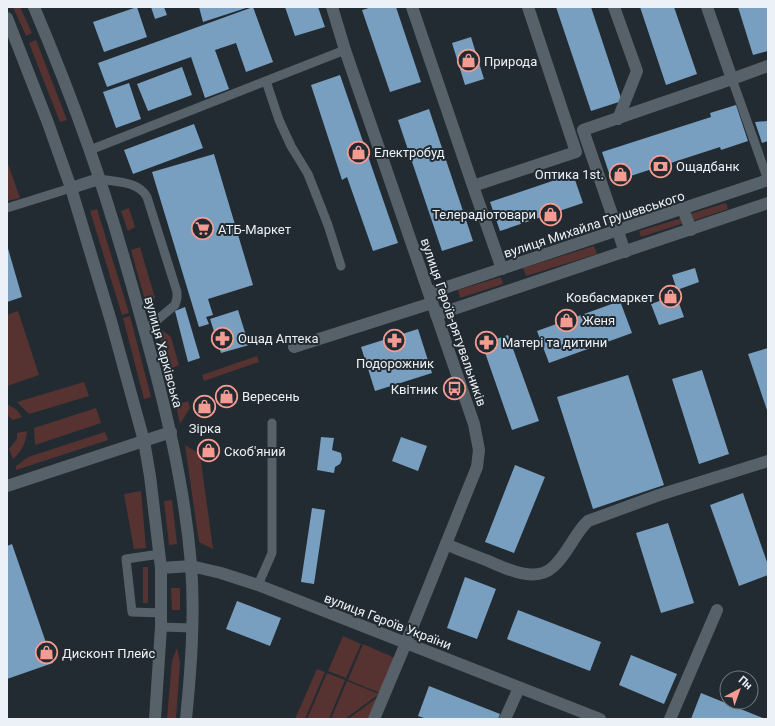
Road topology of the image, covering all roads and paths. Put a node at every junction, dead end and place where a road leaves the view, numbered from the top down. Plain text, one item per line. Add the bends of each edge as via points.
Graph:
1 (34, 7) edge
2 (332, 7) edge
3 (412, 7) edge
4 (528, 7) edge
5 (614, 7) edge
6 (708, 7) edge
7 (8, 22) edge
8 (345, 50) junction
9 (768, 66) edge
10 (732, 79) junction
11 (266, 81) junction
12 (618, 119) junction
13 (90, 150) junction
14 (99, 179) junction
15 (768, 181) edge
16 (473, 186) junction
17 (71, 188) junction
18 (768, 203) edge
19 (7, 208) edge
20 (683, 209) junction
21 (690, 230) junction
22 (618, 231) junction
23 (625, 252) junction
24 (341, 266) dead end
25 (502, 269) junction
26 (430, 298) junction
27 (436, 315) junction
28 (144, 331) junction
29 (294, 348) dead end
30 (272, 423) dead end
31 (171, 432) junction
32 (144, 441) junction
33 (768, 461) edge
34 (7, 486) edge
35 (446, 544) junction
36 (160, 554) junction
37 (191, 566) junction
38 (161, 568) junction
39 (258, 585) junction
40 (718, 610) dead end
41 (162, 613) junction
42 (161, 627) junction
43 (192, 628) junction
44 (406, 643) junction
45 (519, 688) junction
46 (155, 719) edge
47 (186, 719) edge
48 (374, 719) edge
49 (505, 719) edge
50 (600, 719) edge
51 (670, 719) edge

1 - 13 street, вулиця Харківська
2 - 8 street, вулиця Героїв-рятувальників
3 - 16 street
4 - 16 street via 576,152
5 - 12 street via 637,71
6 - 10 street
7 - 17 street
8 - 11 lane
8 - 26 street, вулиця Героїв-рятувальників
9 - 10 street
10 - 12 street
10 - 15 lane
11 - 13 lane
11 - 24 lane via 279,120 308,174
12 - 22 street via 583,130
13 - 14 street, вулиця Харківська
14 - 17 street
14 - 28 street, вулиця Харківська
14 - 28 lane via 133,184 143,190 177,292 175,305
15 - 20 street, вулиця Михайла Грушевського
16 - 25 street
17 - 19 lane
17 - 32 street via 112,321
18 - 21 street
20 - 21 street
20 - 22 street, вулиця Михайла Грушевського
21 - 23 street
22 - 23 street
22 - 25 street, вулиця Михайла Грушевського
23 - 27 street
25 - 26 street, вулиця Михайла Грушевського
26 - 27 street, вулиця Героїв-рятувальників
26 - 29 street, вулиця Михайла Грушевського
27 - 35 street, вулиця Героїв-рятувальників via 474,424 479,450 477,467
28 - 31 street, вулиця Харківська
30 - 39 lane via 272,553
31 - 32 street
31 - 37 street, вулиця Харківська via 181,483
32 - 34 street
32 - 36 street
33 - 35 street via 588,521 581,527 559,562 543,573 516,572
35 - 44 street, вулиця Героїв-рятувальників
36 - 38 street
36 - 41 lane via 126,559 132,612
37 - 38 street, вулиця Героїв України
37 - 39 street, вулиця Героїв України
37 - 43 street, вулиця Харківська
38 - 41 street
39 - 44 street, вулиця Героїв України
40 - 51 street
41 - 42 street
42 - 43 lane
42 - 46 street
43 - 47 street, вулиця Харківська
44 - 45 street, вулиця Героїв України
44 - 48 street, вулиця Героїв-рятувальників
45 - 49 street
45 - 50 street, вулиця Героїв України

